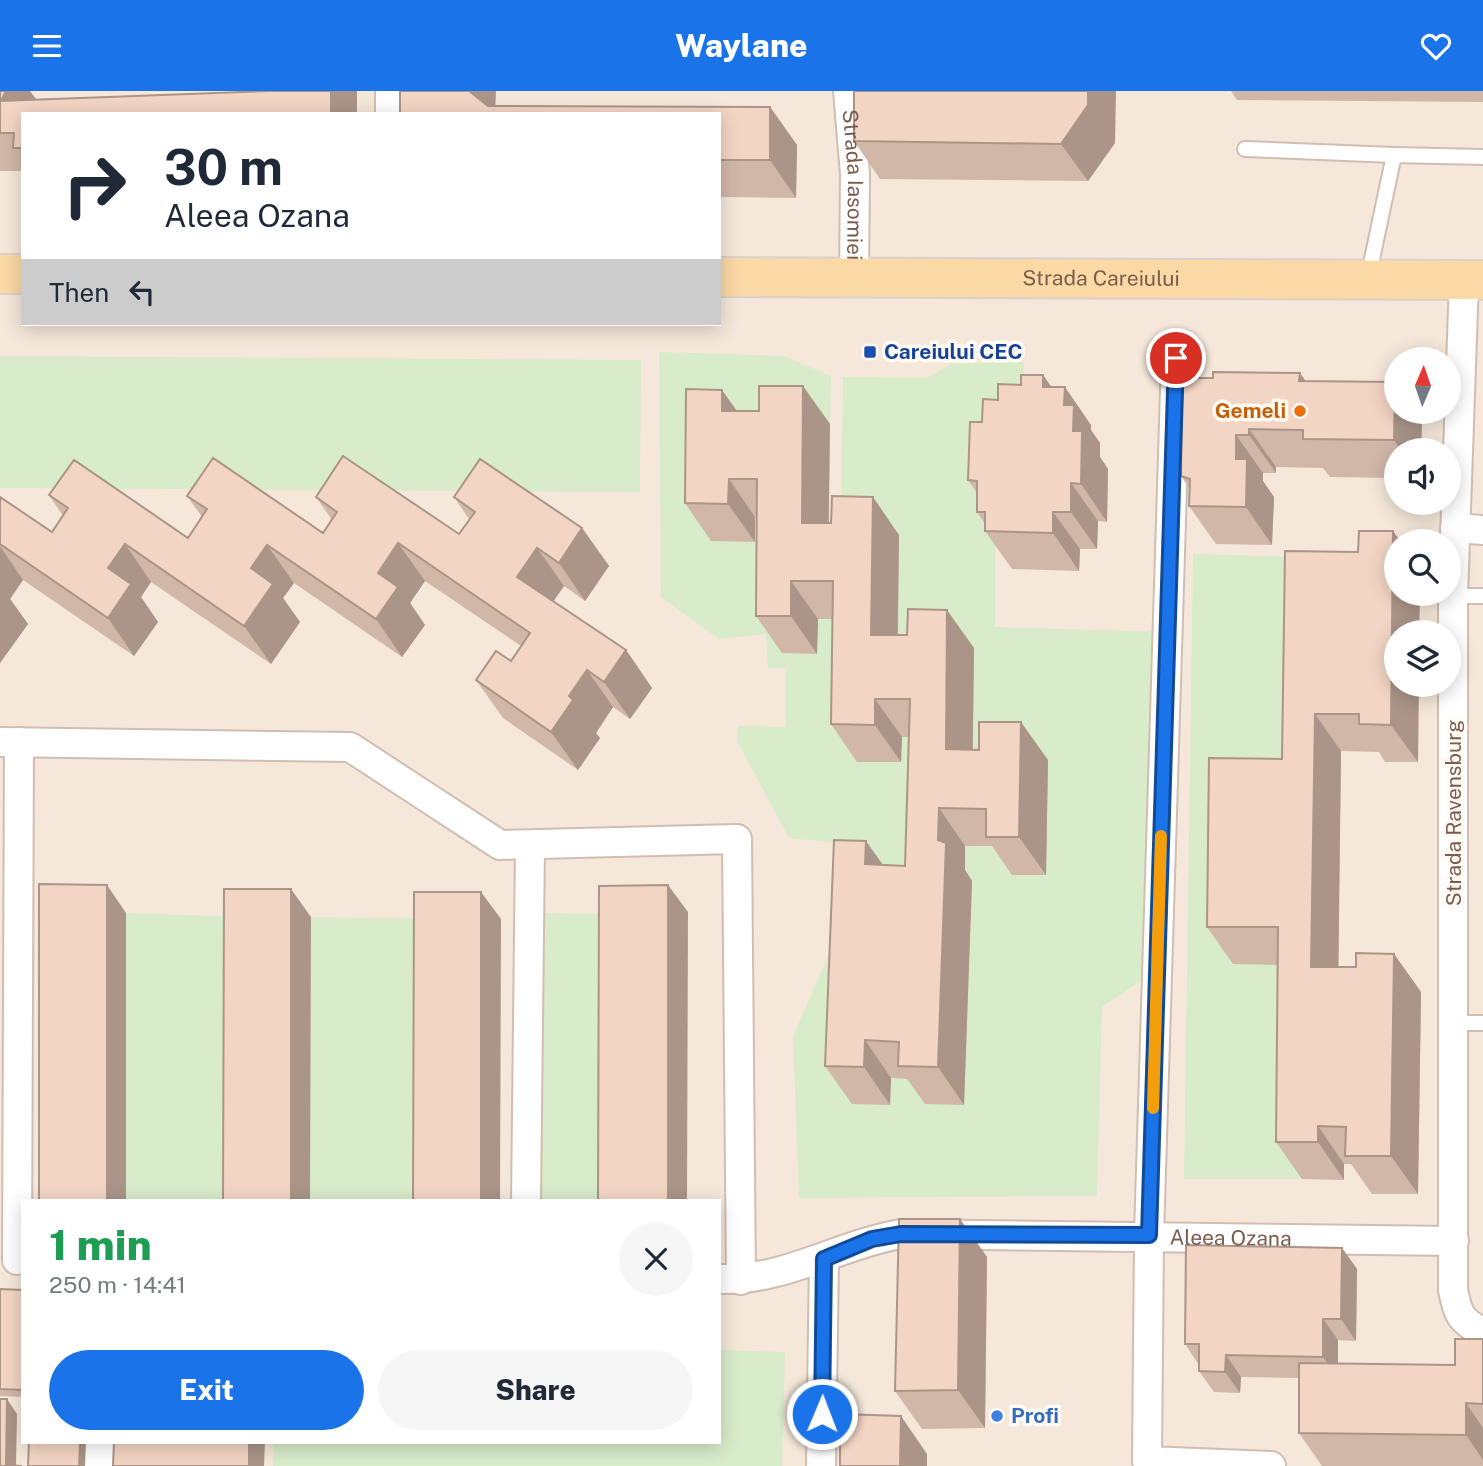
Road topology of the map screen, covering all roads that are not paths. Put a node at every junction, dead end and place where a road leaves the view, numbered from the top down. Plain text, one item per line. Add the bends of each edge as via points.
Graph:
1 (390, 91) edge
2 (848, 91) edge
3 (390, 112) edge
4 (1245, 149) dead end
5 (1394, 155) junction
6 (1483, 157) edge
7 (0, 274) edge
8 (21, 274) edge
9 (721, 277) edge
10 (854, 279) junction
11 (1368, 279) junction
12 (1474, 280) edge
13 (1176, 358) dead end
14 (1469, 529) edge
15 (1461, 561) edge
16 (1461, 596) edge
17 (1483, 596) edge
18 (1452, 606) edge
19 (9, 742) edge
20 (530, 845) junction
21 (1455, 1023) junction
22 (1483, 1023) edge
23 (526, 1199) edge
24 (1149, 1235) junction
25 (1454, 1241) junction
26 (824, 1259) junction
27 (13, 1260) edge
28 (730, 1279) edge
29 (1483, 1332) edge
30 (99, 1444) edge
31 (99, 1466) edge
32 (821, 1466) edge
33 (1271, 1466) edge

1 - 3 street
2 - 10 street, Strada Iasomiei via 855,174
4 - 5 lane
5 - 6 lane
5 - 11 lane
7 - 8 main road
9 - 10 main road, Strada Careiului
10 - 11 main road, Strada Careiului
11 - 12 main road, Strada Careiului
12 - 14 street, Strada Ravensburg
13 - 24 street
14 - 15 street, Strada Ravensburg
16 - 17 lane
18 - 21 street, Strada Ravensburg
19 - 20 street via 350,747 500,845
19 - 27 street
20 - 23 street
20 - 28 street via 737,839
21 - 22 lane
21 - 25 street, Strada Ravensburg
24 - 25 street, Aleea Ozana
24 - 26 street, Aleea Ozana via 901,1234 872,1239
24 - 33 street via 1147,1461
25 - 29 street, Strada Ravensburg via 1457,1310 1466,1324
26 - 28 street, Aleea Ozana via 792,1270
26 - 32 street
30 - 31 street

